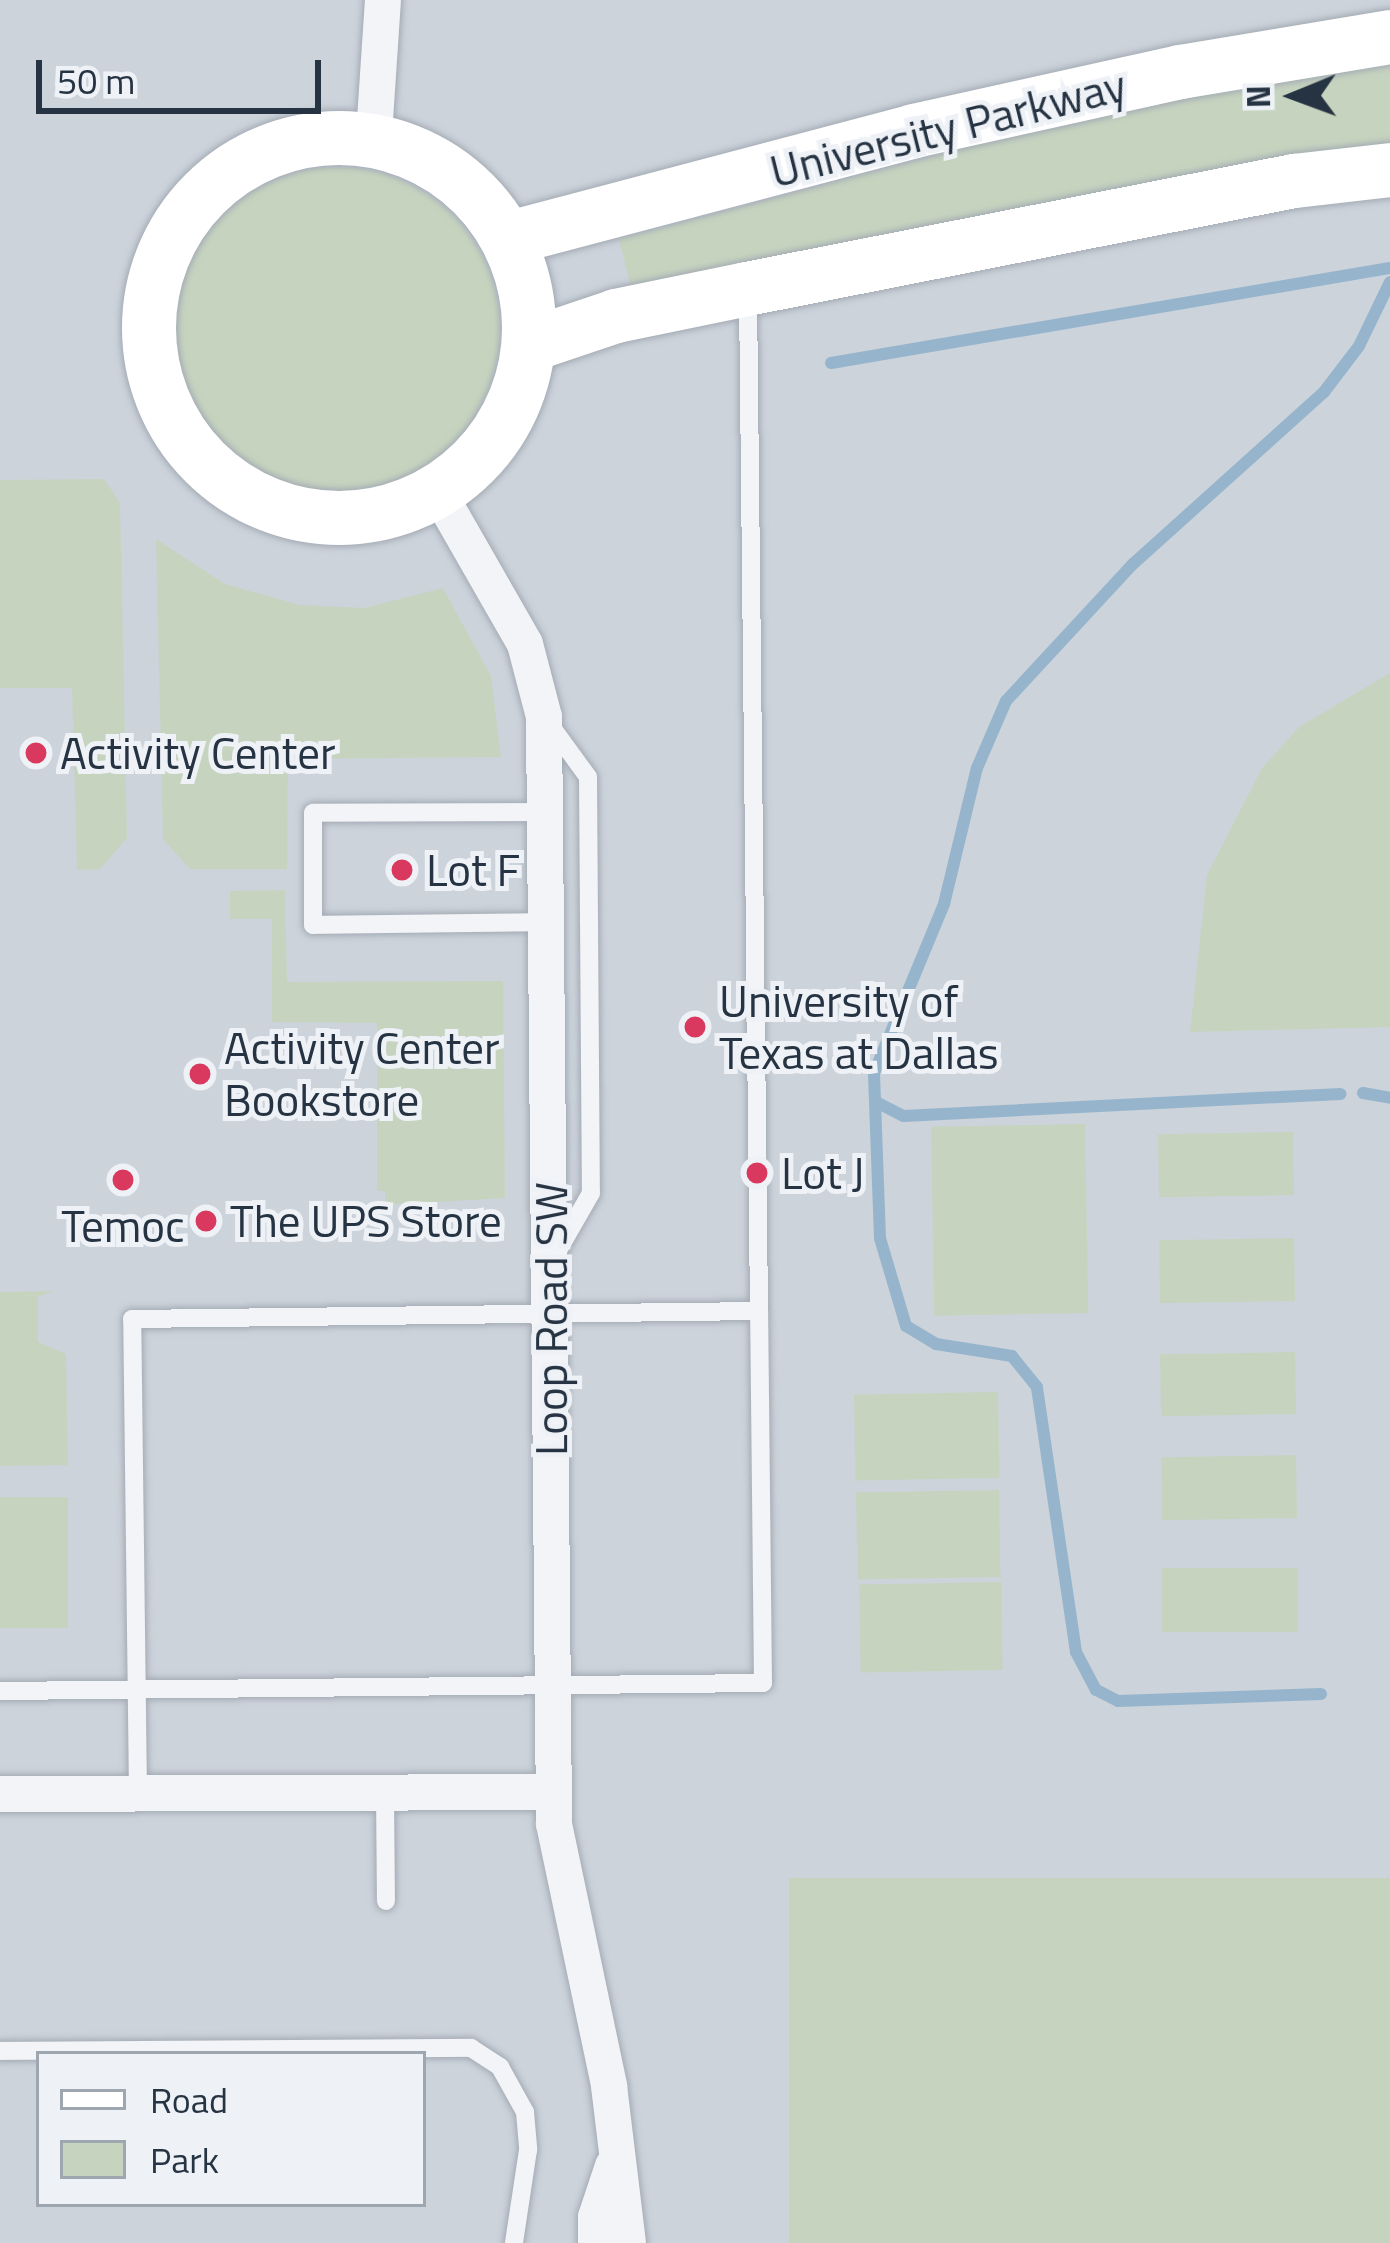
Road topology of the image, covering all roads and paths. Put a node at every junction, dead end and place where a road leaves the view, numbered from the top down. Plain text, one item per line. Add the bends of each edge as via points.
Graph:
1 (383, 0) edge
2 (1390, 37) edge
3 (374, 135) junction
4 (1390, 170) edge
5 (510, 238) junction
6 (748, 289) junction
7 (530, 345) junction
8 (438, 492) junction
9 (544, 717) junction
10 (546, 812) junction
11 (547, 922) junction
12 (551, 1263) junction
13 (759, 1311) junction
14 (551, 1313) junction
15 (553, 1684) junction
16 (136, 1690) junction
17 (0, 1691) edge
18 (385, 1792) junction
19 (554, 1792) junction
20 (138, 1793) junction
21 (0, 1794) edge
22 (386, 1901) dead end
23 (0, 2051) edge
24 (613, 2166) junction
25 (514, 2243) edge
26 (596, 2243) edge
27 (628, 2243) edge

1 - 3 street
2 - 5 street, University Parkway via 914,130
3 - 5 street via 468,186
3 - 8 street via 298,140 232,169 180,221 152,288 156,382 174,425 212,472 263,504 322,519 362,517
4 - 6 street via 1250,189
5 - 7 street via 526,285
6 - 7 street via 616,316
6 - 13 lane
7 - 8 street via 515,403 484,454
8 - 9 street, Loop Road SW via 525,644
9 - 10 street, Loop Road SW
9 - 12 lane via 588,777 589,799 590,1193
10 - 11 street, Loop Road SW
10 - 11 lane via 313,813 313,925
11 - 12 street, Loop Road SW
12 - 14 street, Loop Road SW
13 - 14 lane
13 - 15 lane via 763,1683
14 - 15 street, Loop Road SW
14 - 16 lane via 132,1319
15 - 16 lane
15 - 19 street, Loop Road SW
16 - 17 lane
16 - 20 lane
18 - 19 street
18 - 20 street
18 - 22 lane
19 - 24 street, Loop Road SW via 564,1888 609,2086
20 - 21 street
23 - 25 lane via 471,2048 500,2067 525,2112
24 - 26 street, Loop Road SW
24 - 27 street, Loop Road SW

